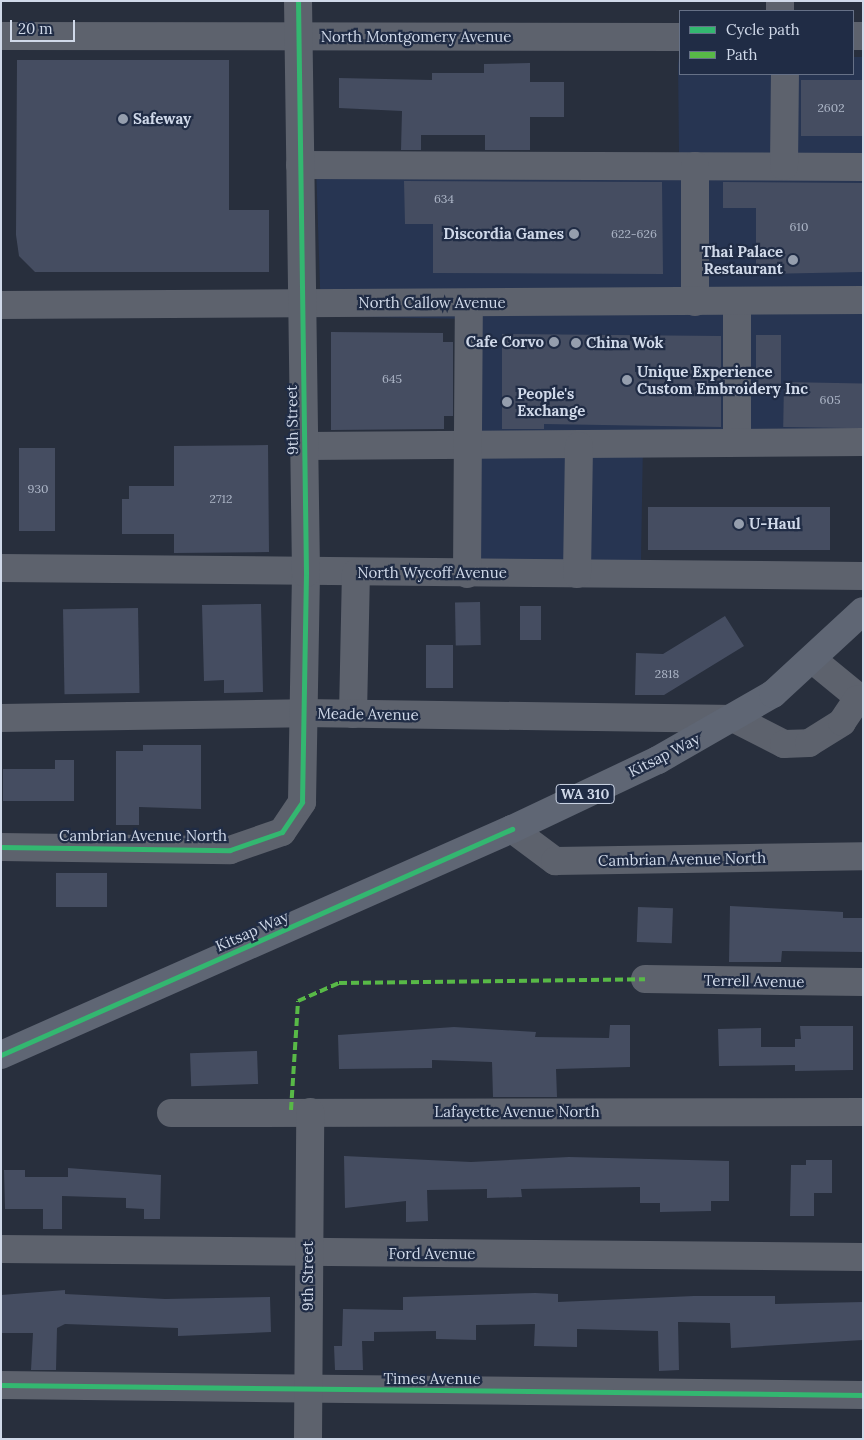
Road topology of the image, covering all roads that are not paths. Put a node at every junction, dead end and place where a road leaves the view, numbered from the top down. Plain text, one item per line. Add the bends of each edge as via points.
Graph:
1 (298, 1) edge
2 (1, 36) edge
3 (298, 37) junction
4 (679, 37) edge
5 (785, 75) edge
6 (300, 165) junction
7 (695, 166) junction
8 (784, 166) junction
9 (863, 166) edge
10 (863, 300) edge
11 (695, 302) junction
12 (737, 302) junction
13 (302, 303) junction
14 (469, 303) junction
15 (1, 305) edge
16 (737, 440) junction
17 (468, 442) junction
18 (863, 442) edge
19 (304, 446) junction
20 (580, 446) junction
21 (1, 568) edge
22 (306, 573) junction
23 (356, 573) junction
24 (467, 574) junction
25 (577, 574) junction
26 (863, 576) edge
27 (863, 611) edge
28 (813, 660) junction
29 (860, 701) edge
30 (303, 713) junction
31 (353, 714) junction
32 (1, 718) edge
33 (735, 719) junction
34 (512, 829) junction
35 (282, 832) joint
36 (1, 847) edge
37 (863, 856) edge
38 (645, 979) dead end
39 (863, 982) edge
40 (1, 1055) edge
41 (310, 1112) junction
42 (863, 1112) edge
43 (171, 1113) dead end
44 (1, 1249) edge
45 (308, 1253) junction
46 (863, 1257) edge
47 (1, 1386) edge
48 (307, 1390) junction
49 (863, 1395) edge
50 (308, 1439) edge

1 - 3 street, 9th Street
2 - 3 street, North Montgomery Avenue
3 - 4 street, North Montgomery Avenue
3 - 6 street, 9th Street
5 - 8 street
6 - 7 street
6 - 13 street, 9th Street
7 - 8 street
7 - 11 street
8 - 9 street
10 - 12 street, North Callow Avenue
11 - 12 street, North Callow Avenue
11 - 14 street, North Callow Avenue
12 - 16 street
13 - 14 street, North Callow Avenue
13 - 15 street, North Callow Avenue
13 - 19 street, 9th Street
14 - 17 street
16 - 18 street
16 - 20 street
17 - 19 street
17 - 20 street
17 - 24 street
19 - 22 street, 9th Street
20 - 25 street
21 - 22 street, North Wycoff Avenue
22 - 23 street, North Wycoff Avenue
22 - 30 street, 9th Street
23 - 24 street, North Wycoff Avenue
23 - 31 street
24 - 25 street, North Wycoff Avenue
25 - 26 street, North Wycoff Avenue
27 - 28 main road, Kitsap Way / WA 310
28 - 29 street
28 - 33 main road, Kitsap Way / WA 310
29 - 33 street via 842,722 809,742 784,744
30 - 31 street, Meade Avenue
30 - 32 street, Meade Avenue
30 - 35 street, 9th Street via 302,802
31 - 33 street, Meade Avenue
33 - 34 main road, Kitsap Way / WA 310
34 - 37 street, Cambrian Avenue North via 555,861
34 - 40 main road, Kitsap Way / WA 310
35 - 36 street, Cambrian Avenue North via 230,850
38 - 39 street, Terrell Avenue
41 - 42 street, Lafayette Avenue North
41 - 43 street, Lafayette Avenue North
41 - 45 street, 9th Street
44 - 45 street, Ford Avenue
45 - 46 street, Ford Avenue
45 - 48 street, 9th Street
47 - 48 street, Times Avenue
48 - 49 street, Times Avenue
48 - 50 street, 9th Street

